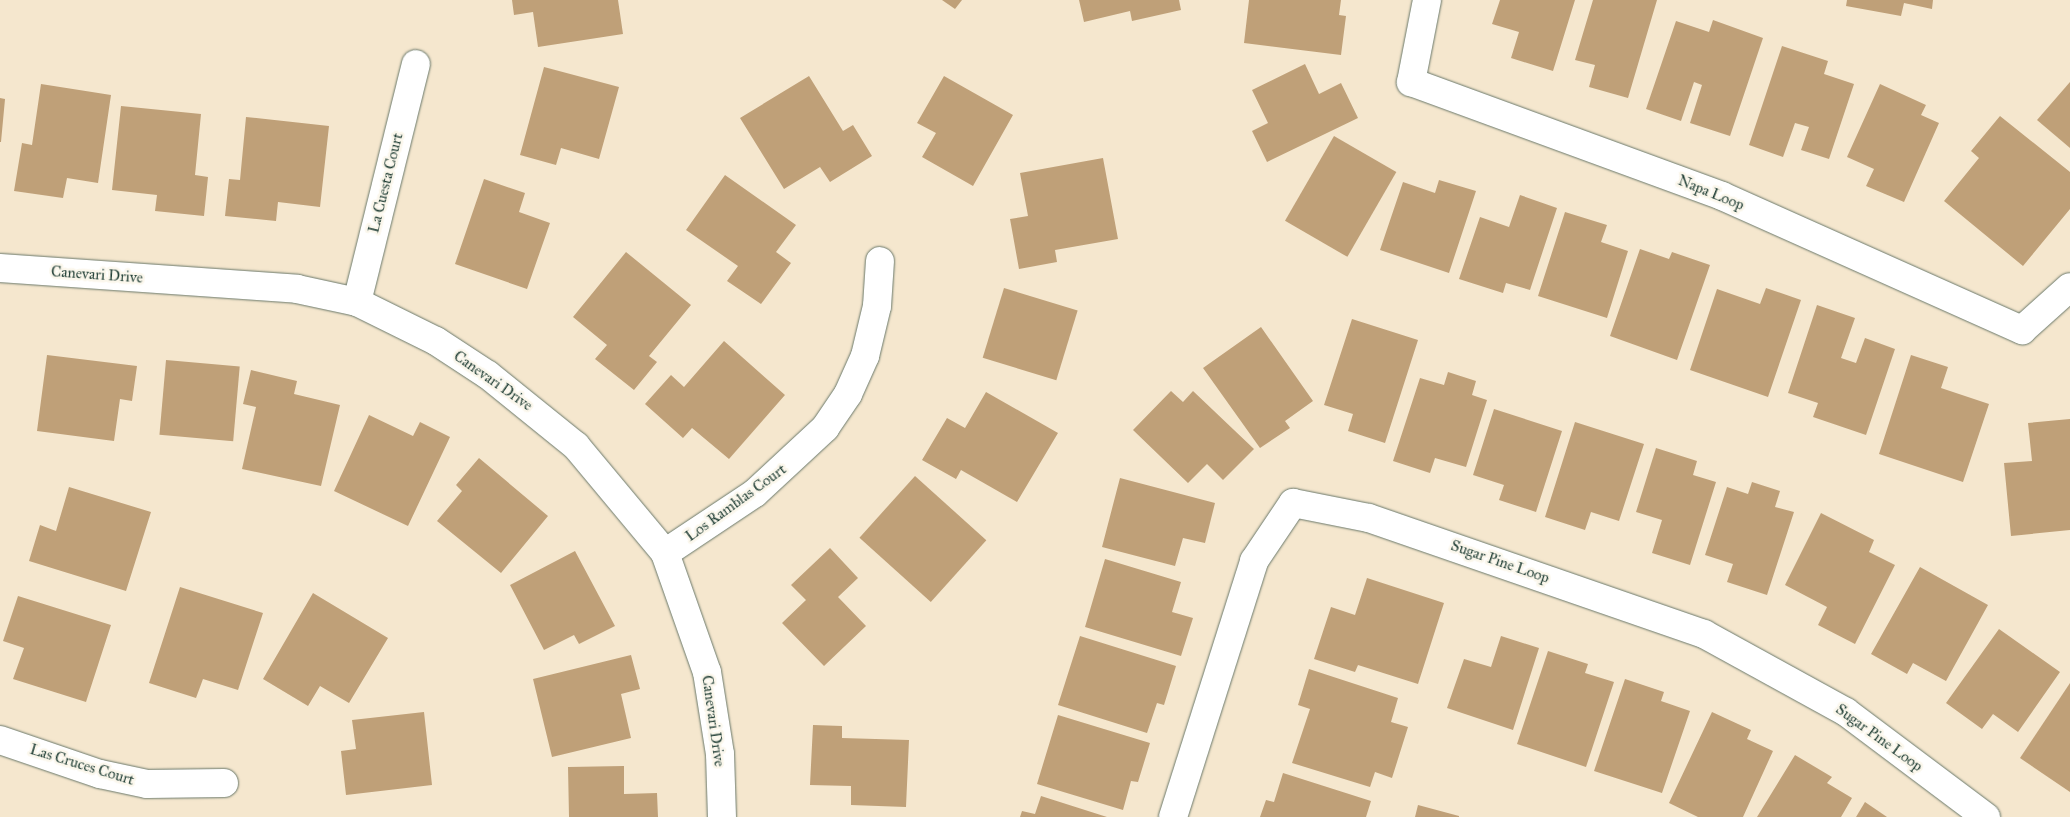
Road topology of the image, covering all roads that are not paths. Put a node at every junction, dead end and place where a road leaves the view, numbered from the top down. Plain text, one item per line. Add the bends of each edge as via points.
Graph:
1 (1427, 0) edge
2 (416, 64) dead end
3 (880, 261) dead end
4 (0, 268) edge
5 (2070, 287) edge
6 (357, 302) junction
7 (666, 553) junction
8 (0, 740) edge
9 (224, 784) dead end
10 (722, 817) edge
11 (1173, 817) edge
12 (1986, 817) edge

1 - 5 street, Napa Loop via 1410,82 1722,196 2022,330
2 - 6 street, La Cuesta Court
3 - 7 street, Los Ramblas Court via 877,306 865,356 848,394 825,428 755,493
4 - 6 street, Canevari Drive via 298,289
6 - 7 street, Canevari Drive via 436,341 532,408 576,446
7 - 10 street, Canevari Drive via 708,672 720,754
8 - 9 street, Las Cruces Court via 100,774 147,784
11 - 12 street, Sugar Pine Loop via 1254,561 1293,503 1369,518 1704,634 1846,712

